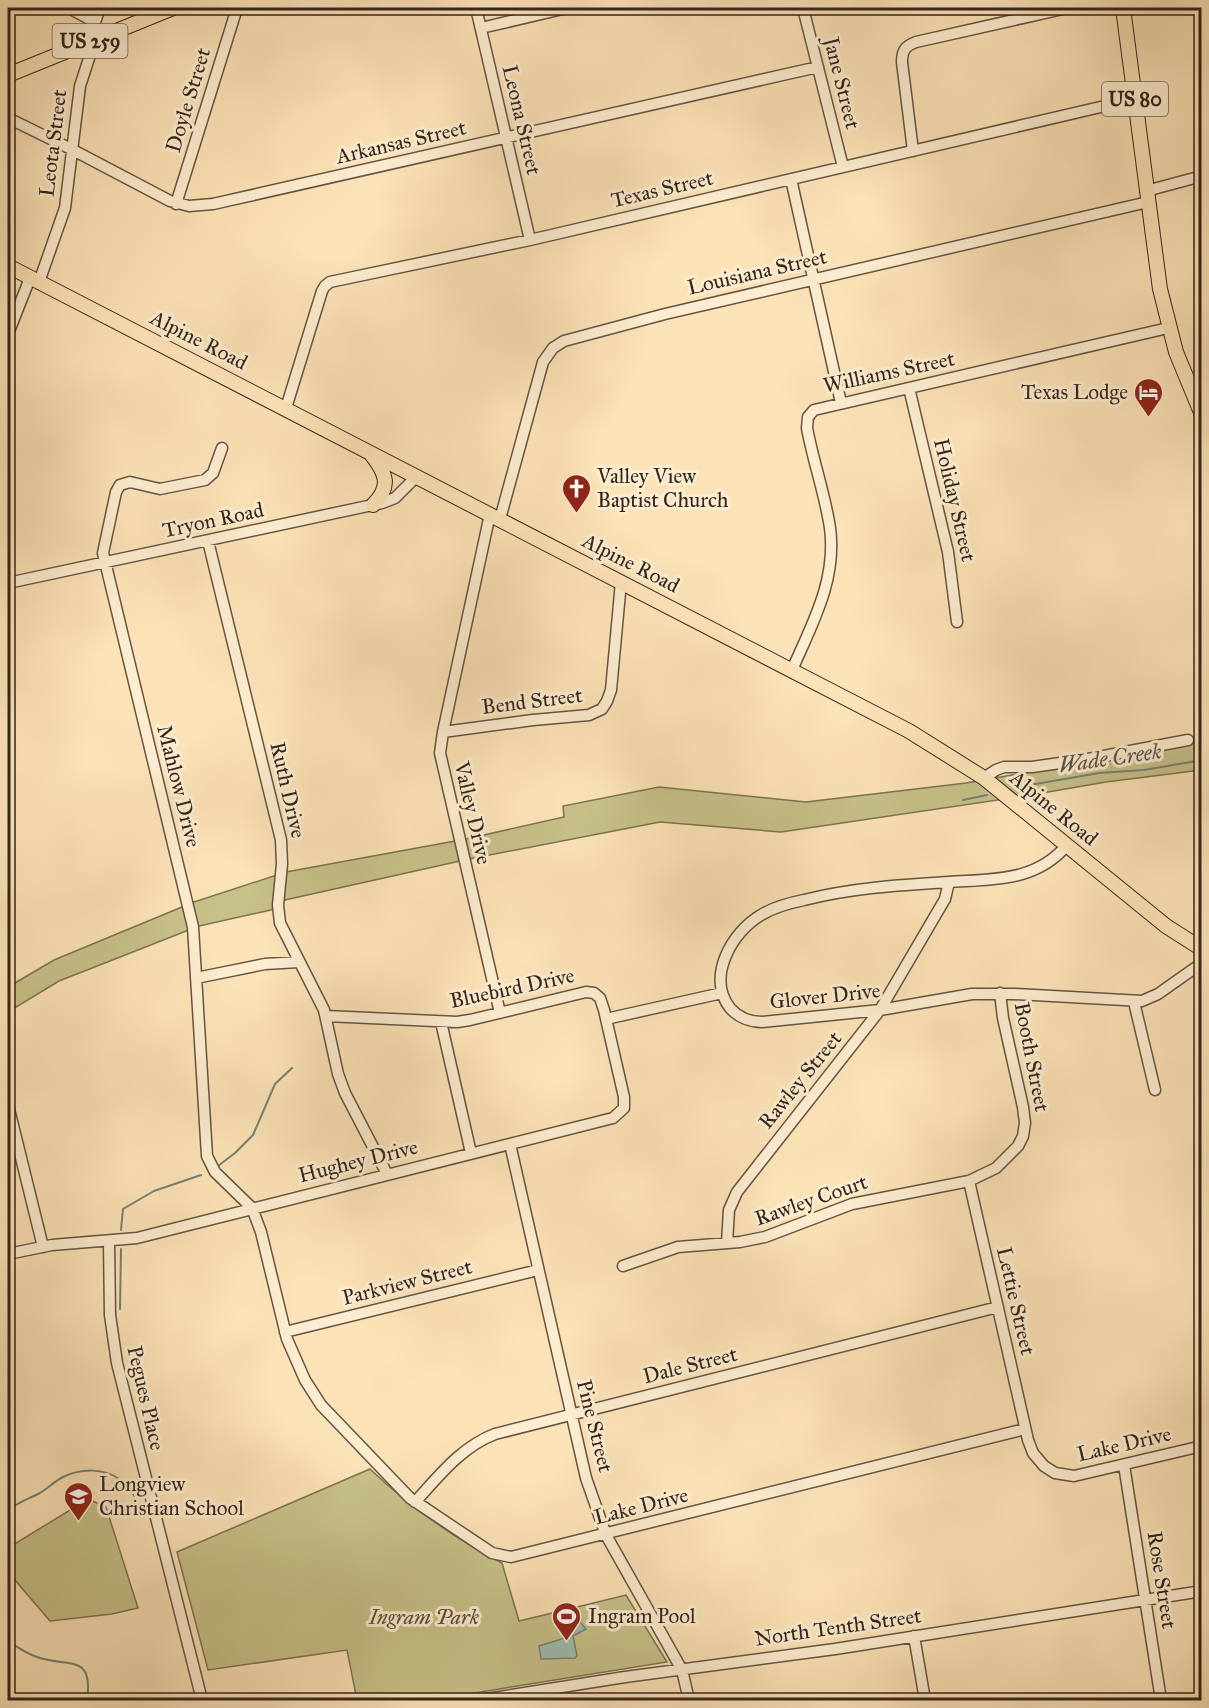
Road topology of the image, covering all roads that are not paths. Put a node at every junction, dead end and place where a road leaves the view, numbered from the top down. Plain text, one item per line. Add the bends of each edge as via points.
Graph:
1 (69, 8) edge
2 (100, 8) edge
3 (173, 8) edge
4 (237, 8) edge
5 (476, 8) edge
6 (567, 8) edge
7 (803, 8) edge
8 (1067, 8) edge
9 (1123, 8) edge
10 (95, 22) junction
11 (481, 28) junction
12 (94, 40) junction
13 (818, 67) junction
14 (8, 75) edge
15 (1135, 99) junction
16 (8, 118) edge
17 (506, 139) junction
18 (71, 149) junction
19 (912, 151) junction
20 (843, 167) junction
21 (1202, 176) edge
22 (791, 179) junction
23 (1147, 196) junction
24 (177, 204) junction
25 (530, 240) junction
26 (8, 266) edge
27 (814, 279) junction
28 (34, 280) junction
29 (1168, 328) junction
30 (8, 334) edge
31 (909, 388) junction
32 (841, 403) junction
33 (286, 408) junction
34 (1202, 415) edge
35 (222, 448) dead end
36 (370, 452) junction
37 (417, 476) junction
38 (373, 505) junction
39 (495, 517) junction
40 (208, 541) junction
41 (104, 563) junction
42 (621, 582) junction
43 (8, 584) edge
44 (957, 622) dead end
45 (792, 670) junction
46 (443, 732) junction
47 (1188, 740) dead end
48 (984, 778) junction
49 (1067, 845) junction
50 (949, 882) junction
51 (1202, 949) edge
52 (299, 962) junction
53 (1202, 963) edge
54 (196, 978) junction
55 (722, 993) junction
56 (1000, 993) junction
57 (1134, 1002) junction
58 (880, 1010) junction
59 (501, 1013) junction
60 (326, 1016) junction
61 (606, 1019) junction
62 (441, 1022) junction
63 (1155, 1090) dead end
64 (8, 1106) edge
65 (1025, 1128) joint
66 (510, 1144) junction
67 (471, 1153) junction
68 (387, 1174) junction
69 (969, 1181) junction
70 (252, 1208) junction
71 (109, 1241) junction
72 (727, 1243) junction
73 (43, 1247) junction
74 (8, 1254) edge
75 (623, 1266) dead end
76 (538, 1270) junction
77 (998, 1307) junction
78 (285, 1332) junction
79 (571, 1415) junction
80 (1025, 1429) junction
81 (1202, 1446) edge
82 (1124, 1465) junction
83 (415, 1502) junction
84 (606, 1535) junction
85 (1202, 1591) edge
86 (1145, 1600) junction
87 (914, 1636) junction
88 (682, 1670) junction
89 (202, 1701) edge
90 (480, 1701) edge
91 (689, 1701) edge
92 (925, 1701) edge
93 (1161, 1701) edge

1 - 10 street
2 - 10 street, Leota Street
3 - 12 main road, US 259
4 - 24 street, Doyle Street
5 - 11 street, Leona Street
6 - 11 street
7 - 13 street, Jane Street
8 - 19 street via 909,45 903,51 902,62
9 - 15 main road, US 80
10 - 12 street, Leota Street
11 - 17 street, Leona Street
12 - 14 main road, US 259
12 - 18 street, Leota Street via 80,86
13 - 17 street, Arkansas Street
13 - 20 street, Jane Street
15 - 19 street, Texas Street
15 - 23 main road, US 80
16 - 18 street, Arkansas Street
17 - 24 street, Arkansas Street via 213,204
17 - 25 street, Leona Street
18 - 24 street, Arkansas Street
18 - 28 street, Leota Street via 65,208
19 - 20 street, Texas Street
20 - 22 street, Texas Street
21 - 23 street, Louisiana Street
22 - 25 street, Texas Street
22 - 27 street
23 - 27 street, Louisiana Street
23 - 29 main road, US 80
25 - 33 street, Texas Street via 327,283
26 - 28 main road, Alpine Road
27 - 32 street
27 - 39 street, Louisiana Street via 574,337 556,345 543,362
28 - 30 street, Leota Street
28 - 33 main road, Alpine Road
29 - 31 street, Williams Street
29 - 34 main road, US 80
31 - 32 street, Williams Street
31 - 44 street, Holiday Street via 948,552
32 - 45 street, Williams Street via 817,408 807,421 829,522 831,558 821,604
33 - 36 main road, Alpine Road
35 - 41 street, Mahlow Drive via 213,473 206,480 166,489 130,482 120,485 104,546
36 - 37 main road, Alpine Road
36 - 38 main road via 380,465 385,484
37 - 38 street, Tryon Road via 395,498
37 - 39 main road, Alpine Road
38 - 40 street, Tryon Road
39 - 42 main road, Alpine Road
39 - 46 street, Valley Drive
40 - 41 street, Tryon Road
40 - 52 street, Ruth Drive via 281,840 280,923
41 - 43 street, Tryon Road
41 - 54 street, Mahlow Drive via 191,917
42 - 45 main road, Alpine Road
42 - 46 street, Bend Street via 611,690 602,709 579,717
45 - 48 main road, Alpine Road via 921,737
46 - 59 street, Valley Drive via 441,762
47 - 48 street via 1032,767 1004,767
48 - 49 main road, Alpine Road
49 - 50 street via 1051,861 1023,874
49 - 51 main road, Alpine Road via 1166,926
50 - 55 street via 842,891 768,911 745,927 728,950 721,970
50 - 58 street, Rawley Street via 945,899
52 - 54 street
52 - 60 street, Ruth Drive
53 - 57 street, Glover Drive via 1158,994
54 - 70 street, Mahlow Drive via 207,1156 215,1172
55 - 58 street, Glover Drive via 735,1013 758,1022
55 - 61 street
56 - 57 street, Glover Drive
56 - 58 street, Glover Drive via 963,995
56 - 65 street, Booth Street
57 - 63 street
58 - 72 street, Rawley Street via 736,1192 729,1210
59 - 61 street, Bluebird Drive via 592,992 600,998
59 - 62 street, Bluebird Drive
60 - 62 street, Bluebird Drive
60 - 68 street, Ruth Drive via 341,1083
61 - 66 street, Hughey Drive via 624,1097 622,1111 613,1118
62 - 67 street
64 - 73 street
65 - 69 street, Rawley Court via 1008,1159
66 - 67 street, Hughey Drive
66 - 76 street, Pine Street
67 - 68 street, Hughey Drive
68 - 70 street, Hughey Drive
69 - 72 street, Rawley Court via 858,1202 771,1236
69 - 77 street, Lettie Street
70 - 71 street, Hughey Drive via 137,1238
70 - 78 street, Lake Drive
71 - 73 street, Hughey Drive
71 - 89 street, Pegues Place via 110,1315 117,1363
72 - 75 street, Rawley Court via 674,1248
73 - 74 street, Hughey Drive
76 - 78 street, Parkview Street
76 - 79 street, Pine Street
77 - 79 street, Dale Street
77 - 80 street, Lettie Street
78 - 83 street, Lake Drive via 300,1370 321,1405
79 - 83 street, Dale Street via 479,1441
79 - 84 street, Pine Street via 586,1478
80 - 82 street, Lake Drive via 1036,1456 1055,1473 1079,1476
80 - 84 street, Lake Drive
81 - 82 street, Lake Drive
82 - 86 street, Rose Street
83 - 84 street, Lake Drive via 499,1556 522,1556
84 - 88 street, Pine Street
85 - 86 street, North Tenth Street
86 - 87 street, North Tenth Street
86 - 93 street, Rose Street
87 - 88 street, North Tenth Street
87 - 92 street
88 - 90 street, North Tenth Street
88 - 91 street, Pine Street

